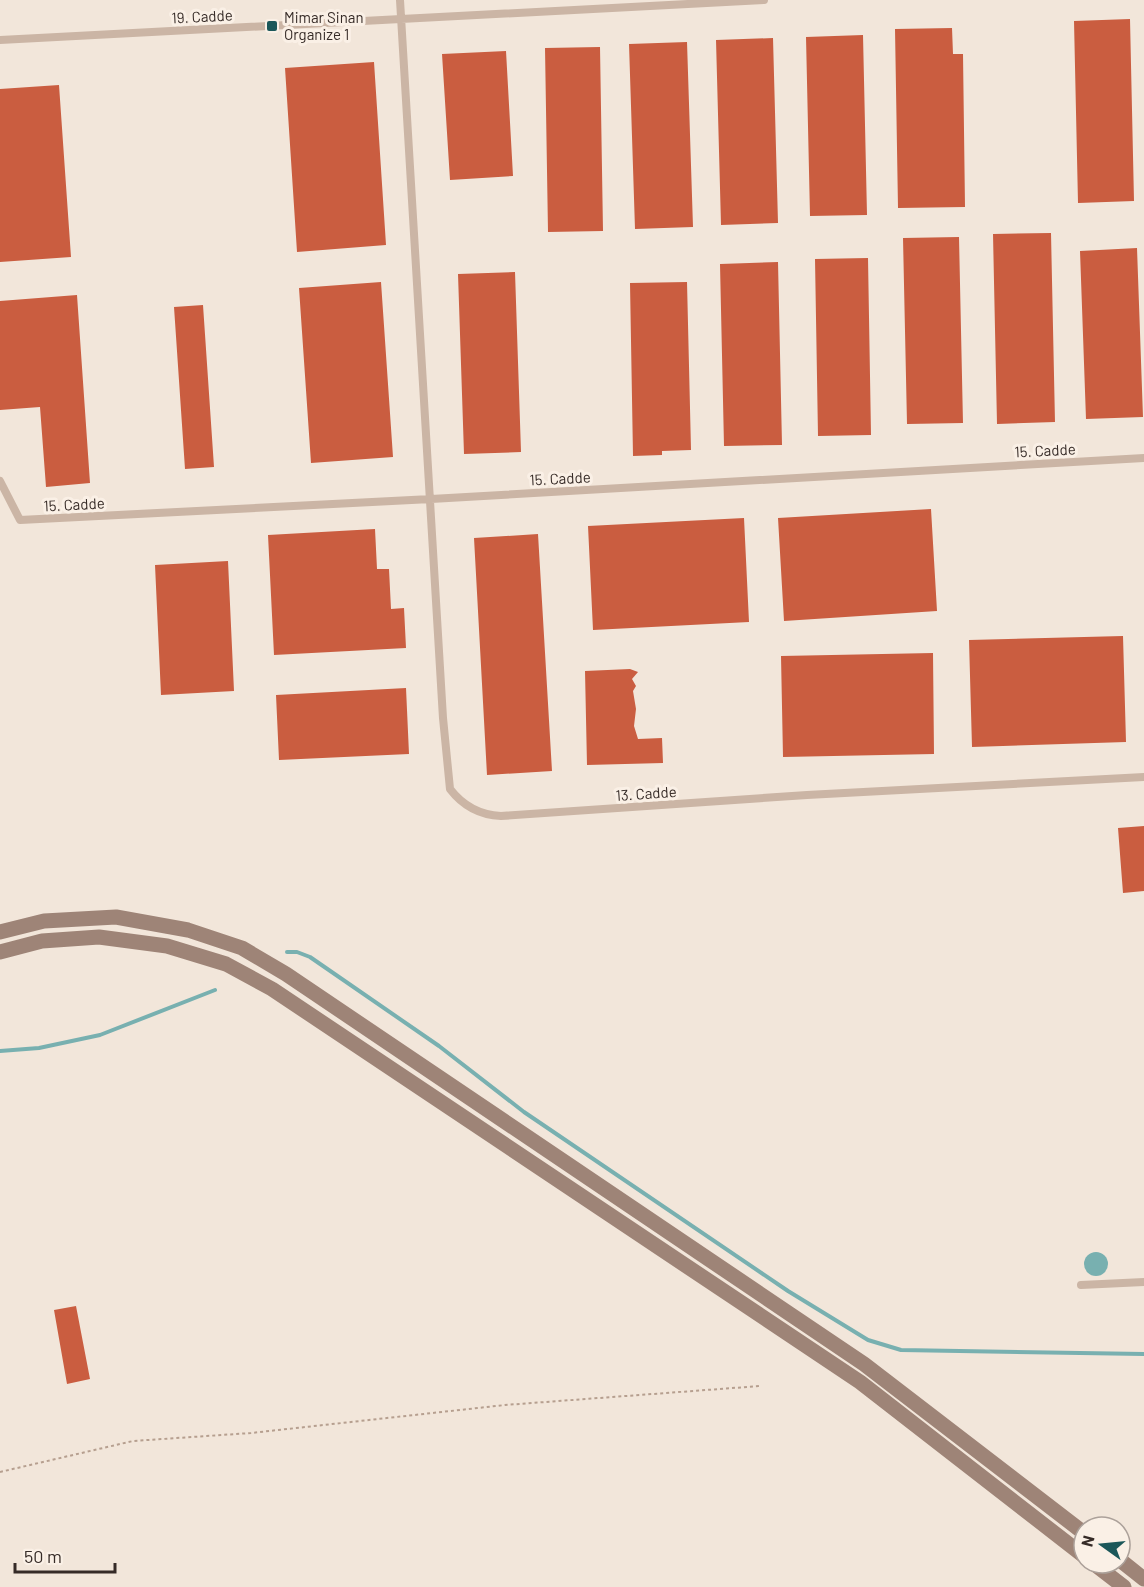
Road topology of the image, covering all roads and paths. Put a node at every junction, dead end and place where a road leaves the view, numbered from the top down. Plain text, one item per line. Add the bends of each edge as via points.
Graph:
1 (400, 0) edge
2 (764, 0) edge
3 (401, 19) junction
4 (0, 40) edge
5 (1144, 458) edge
6 (0, 481) edge
7 (431, 499) junction
8 (1144, 777) edge
9 (0, 932) edge
10 (0, 952) edge
11 (1144, 1282) edge
12 (1081, 1285) dead end
13 (760, 1386) dead end
14 (0, 1472) edge
15 (1072, 1524) edge
16 (1072, 1547) edge
17 (1132, 1570) edge
18 (1108, 1575) edge
19 (1144, 1579) edge
20 (1124, 1587) edge

1 - 3 lane, 13. Cadde
2 - 3 lane, 19. Cadde
3 - 4 lane, 19. Cadde
3 - 7 lane, 13. Cadde
5 - 7 lane, 15. Cadde
6 - 7 lane, 15. Cadde via 20,520
7 - 8 lane, 13. Cadde via 450,789 476,811 501,816
9 - 15 street via 44,921 116,917 188,930 242,948 296,980 864,1364
10 - 16 street via 42,940 99,937 167,946 226,964 272,989 860,1382
11 - 12 lane
13 - 14 path via 505,1405 251,1433 133,1441
17 - 19 street
18 - 20 street

